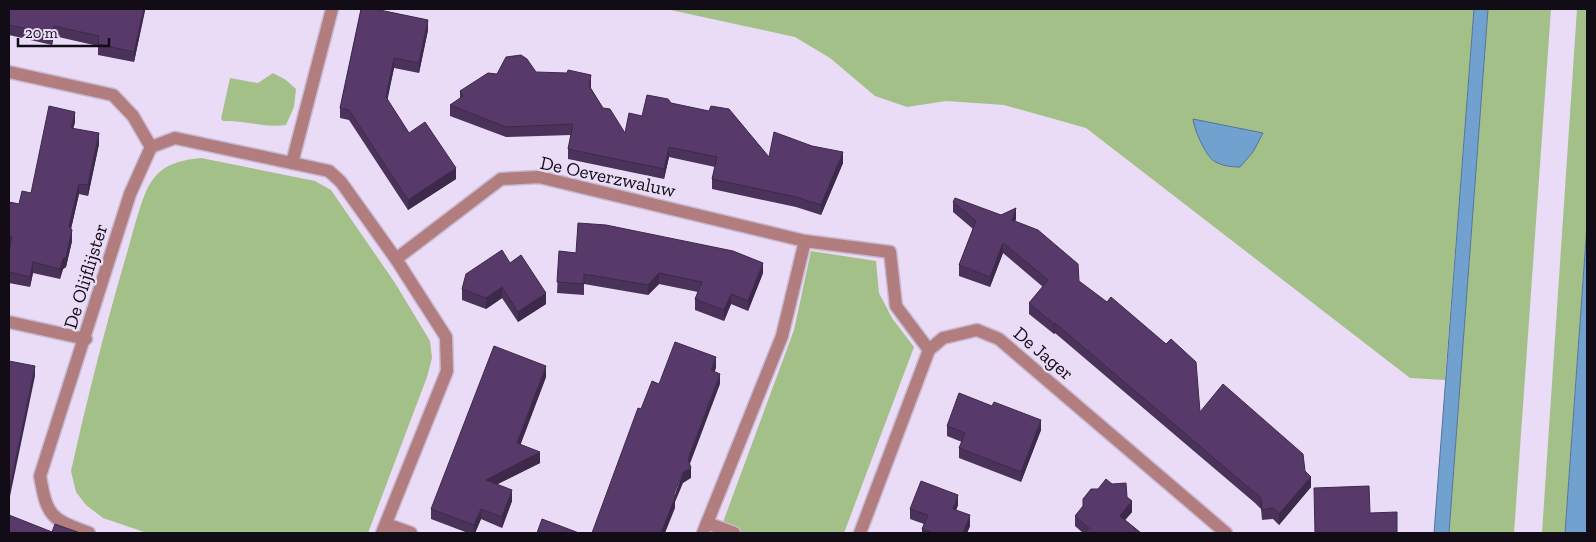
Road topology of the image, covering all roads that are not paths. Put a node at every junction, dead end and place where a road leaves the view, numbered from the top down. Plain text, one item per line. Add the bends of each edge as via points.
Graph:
1 (332, 9) edge
2 (9, 72) edge
3 (151, 147) junction
4 (292, 162) junction
5 (804, 241) junction
6 (396, 259) junction
7 (9, 322) edge
8 (86, 339) junction
9 (929, 350) junction
10 (705, 528) edge
11 (384, 529) edge
12 (89, 533) edge
13 (411, 533) edge
14 (734, 533) edge
15 (860, 533) edge
16 (1226, 533) edge

1 - 4 street
2 - 3 street via 113,95 133,116
3 - 4 street via 175,138
3 - 8 street, De Olijflijster via 130,194
4 - 6 street via 329,171
5 - 6 street, De Oeverzwaluw via 538,177 501,179
5 - 9 street, De Oeverzwaluw via 890,252 896,306
5 - 10 street via 782,336
6 - 11 street via 446,336 447,371
7 - 8 street
8 - 12 street, De Olijflijster via 40,476 45,505 62,523
9 - 15 street
9 - 16 street, De Jager via 943,338 977,330 999,339
10 - 14 street
11 - 13 street

